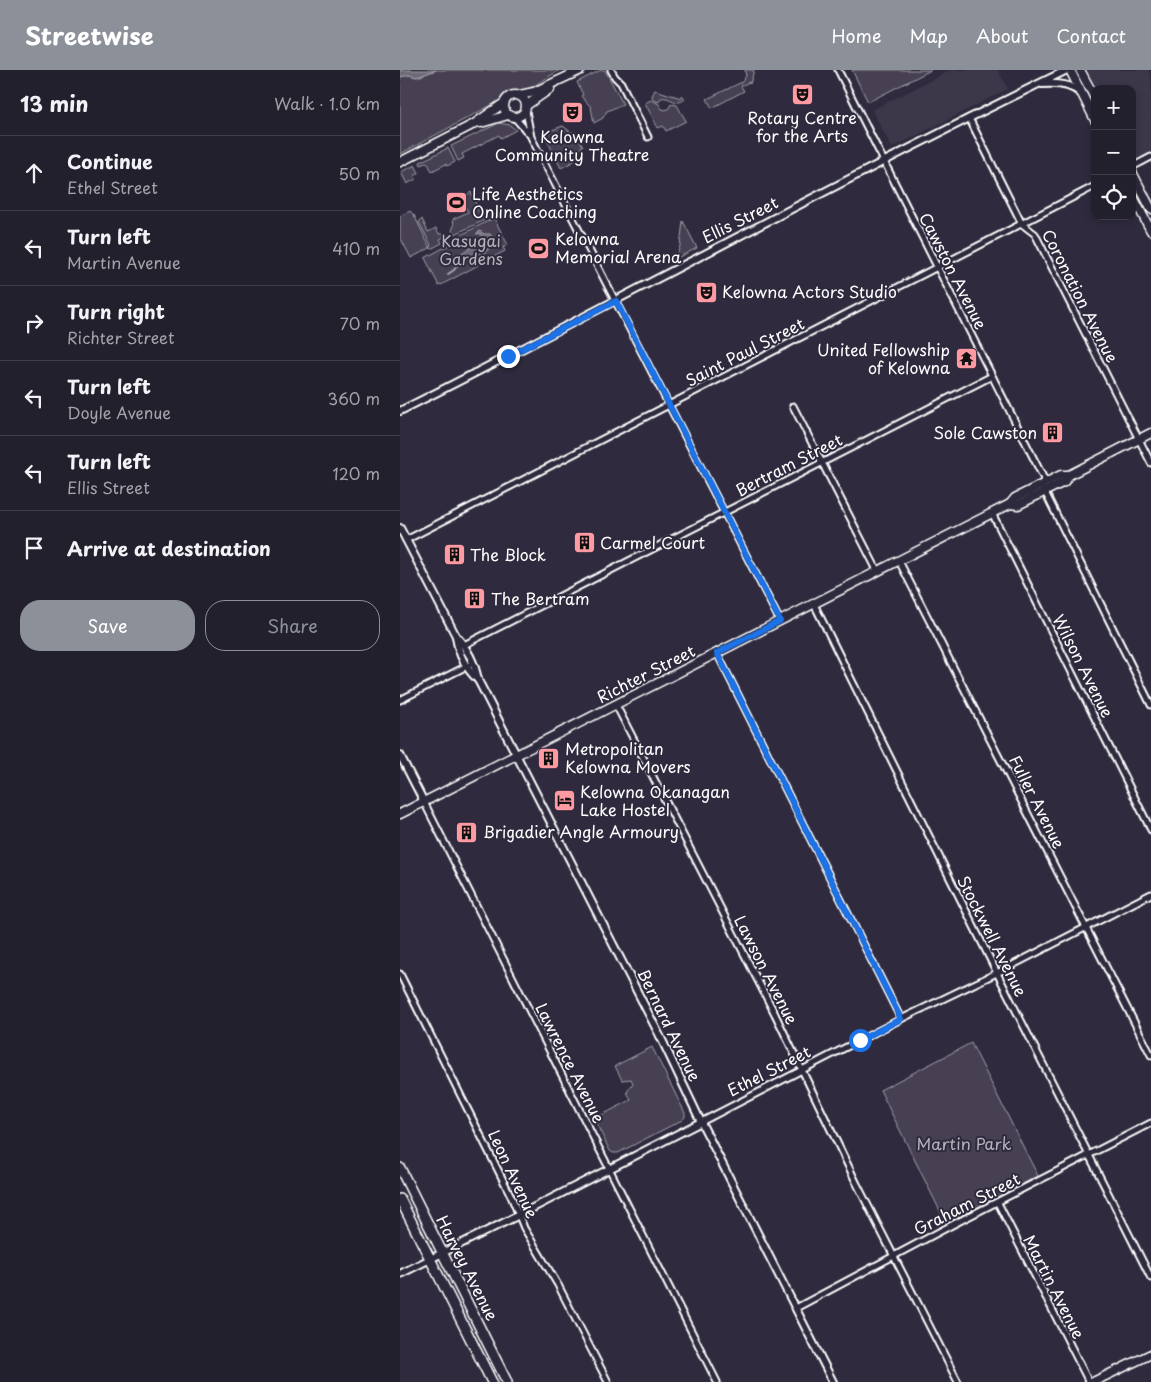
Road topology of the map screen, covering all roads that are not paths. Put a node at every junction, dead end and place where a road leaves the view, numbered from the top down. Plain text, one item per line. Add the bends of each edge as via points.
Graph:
1 (581, 70) edge
2 (611, 70) edge
3 (838, 70) edge
4 (1068, 70) edge
5 (1080, 70) edge
6 (566, 78) junction
7 (1036, 85) junction
8 (1091, 91) edge
9 (520, 95) junction
10 (1082, 95) junction
11 (504, 103) junction
12 (526, 108) junction
13 (1091, 112) edge
14 (512, 116) junction
15 (969, 118) junction
16 (474, 124) junction
17 (531, 137) junction
18 (648, 137) dead end
19 (1151, 157) edge
20 (400, 162) edge
21 (885, 162) junction
22 (1136, 165) edge
23 (1134, 175) edge
24 (1091, 188) edge
25 (1136, 202) edge
26 (1151, 209) edge
27 (1022, 224) junction
28 (1151, 231) edge
29 (937, 268) junction
30 (616, 301) junction
31 (992, 376) junction
32 (670, 405) junction
33 (793, 406) dead end
34 (400, 411) edge
35 (1151, 433) edge
36 (1140, 439) junction
37 (822, 462) junction
38 (1151, 463) edge
39 (1044, 487) junction
40 (724, 512) junction
41 (992, 513) junction
42 (400, 528) edge
43 (406, 540) junction
44 (899, 561) junction
45 (878, 572) junction
46 (814, 604) junction
47 (780, 621) junction
48 (456, 636) junction
49 (464, 645) junction
50 (717, 653) junction
51 (466, 666) junction
52 (478, 680) junction
53 (400, 700) edge
54 (616, 705) junction
55 (1151, 705) edge
56 (400, 755) edge
57 (516, 756) junction
58 (424, 802) junction
59 (400, 814) edge
60 (1151, 830) edge
61 (1151, 894) edge
62 (1086, 928) junction
63 (997, 973) junction
64 (400, 974) edge
65 (901, 1019) junction
66 (1151, 1056) edge
67 (802, 1070) junction
68 (701, 1122) junction
69 (1151, 1123) edge
70 (1088, 1156) junction
71 (400, 1168) edge
72 (608, 1169) junction
73 (400, 1199) edge
74 (998, 1203) junction
75 (519, 1215) junction
76 (442, 1253) junction
77 (894, 1256) junction
78 (430, 1258) junction
79 (400, 1274) edge
80 (1151, 1278) edge
81 (796, 1308) junction
82 (1151, 1354) edge
83 (492, 1382) edge
84 (508, 1382) edge
85 (608, 1382) edge
86 (717, 1382) edge
87 (834, 1382) edge
88 (958, 1382) edge
89 (1088, 1382) edge
90 (1093, 1382) edge

1 - 6 main road
2 - 18 street
3 - 21 street, Cawston Avenue
4 - 7 street, Ellis Street
4 - 10 main road
5 - 8 main road
6 - 9 main road
6 - 12 main road
7 - 10 street via 1064,85 1077,89
7 - 15 street, Ellis Street
9 - 11 main road via 510,96
9 - 12 main road
10 - 13 main road
11 - 14 main road via 504,110
11 - 16 main road
12 - 14 main road via 522,116
12 - 17 street
14 - 16 main road
14 - 17 street
15 - 21 street, Ellis Street
15 - 27 street, Coronation Avenue
16 - 20 main road
17 - 30 street
19 - 22 street
21 - 29 street, Cawston Avenue
21 - 30 street, Ellis Street
23 - 26 main road
24 - 27 street, Saint Paul Street
25 - 28 main road
27 - 29 street, Saint Paul Street
27 - 36 street, Coronation Avenue via 1035,234
29 - 31 street, Cawston Avenue
29 - 32 street, Saint Paul Street
30 - 32 street
30 - 34 street, Ellis Street
31 - 37 street, Bertram Street
31 - 39 street, Cawston Avenue
32 - 40 street
32 - 43 street, Saint Paul Street
33 - 37 street
35 - 36 main road, Richter Street
36 - 38 street, Coronation Avenue
36 - 39 main road, Richter Street
37 - 40 street, Bertram Street
37 - 45 street
39 - 41 main road, Richter Street via 1015,498
39 - 55 street, Cawston Avenue
40 - 47 street
40 - 49 street, Bertram Street
41 - 44 main road, Richter Street
41 - 60 street, Wilson Avenue
42 - 43 street, Bernard Avenue
43 - 48 street, Bernard Avenue
44 - 45 main road, Richter Street
44 - 62 street, Fuller Avenue
45 - 46 main road, Richter Street
46 - 47 main road, Richter Street
46 - 63 street, Stockwell Avenue
47 - 50 main road, Richter Street
48 - 49 street, Bernard Avenue
48 - 51 street, Bernard Avenue
49 - 52 street, Bernard Avenue
50 - 54 main road, Richter Street
50 - 65 street
51 - 52 street, Bernard Avenue
51 - 53 street
52 - 57 street, Bernard Avenue
54 - 57 main road, Richter Street
54 - 67 street, Lawson Avenue
56 - 58 street, Lawrence Avenue
57 - 58 main road, Richter Street
57 - 68 street, Bernard Avenue
58 - 59 main road, Richter Street
58 - 72 street, Lawrence Avenue
61 - 62 street, Ethel Street
62 - 63 street, Ethel Street
62 - 66 street, Fuller Avenue
63 - 65 street, Ethel Street
63 - 70 street, Stockwell Avenue
64 - 75 street, Leon Avenue
65 - 67 street, Ethel Street
67 - 68 street, Ethel Street
67 - 77 street, Lawson Avenue
68 - 72 street, Ethel Street
68 - 81 street, Bernard Avenue
69 - 70 street, Graham Street
70 - 74 street, Graham Street
70 - 80 street, Stockwell Avenue
71 - 76 highway, Harvey Avenue
72 - 75 street, Ethel Street
72 - 86 street, Lawrence Avenue
73 - 78 highway, Harvey Avenue
74 - 77 street, Graham Street
74 - 89 street, Martin Avenue
75 - 76 street, Ethel Street
75 - 85 street, Leon Avenue
76 - 78 street, Ethel Street
76 - 84 highway, Harvey Avenue
77 - 81 street, Graham Street
77 - 88 street, Lawson Avenue
78 - 79 street, Ethel Street
78 - 83 highway, Harvey Avenue
81 - 87 street, Bernard Avenue
82 - 90 main road

